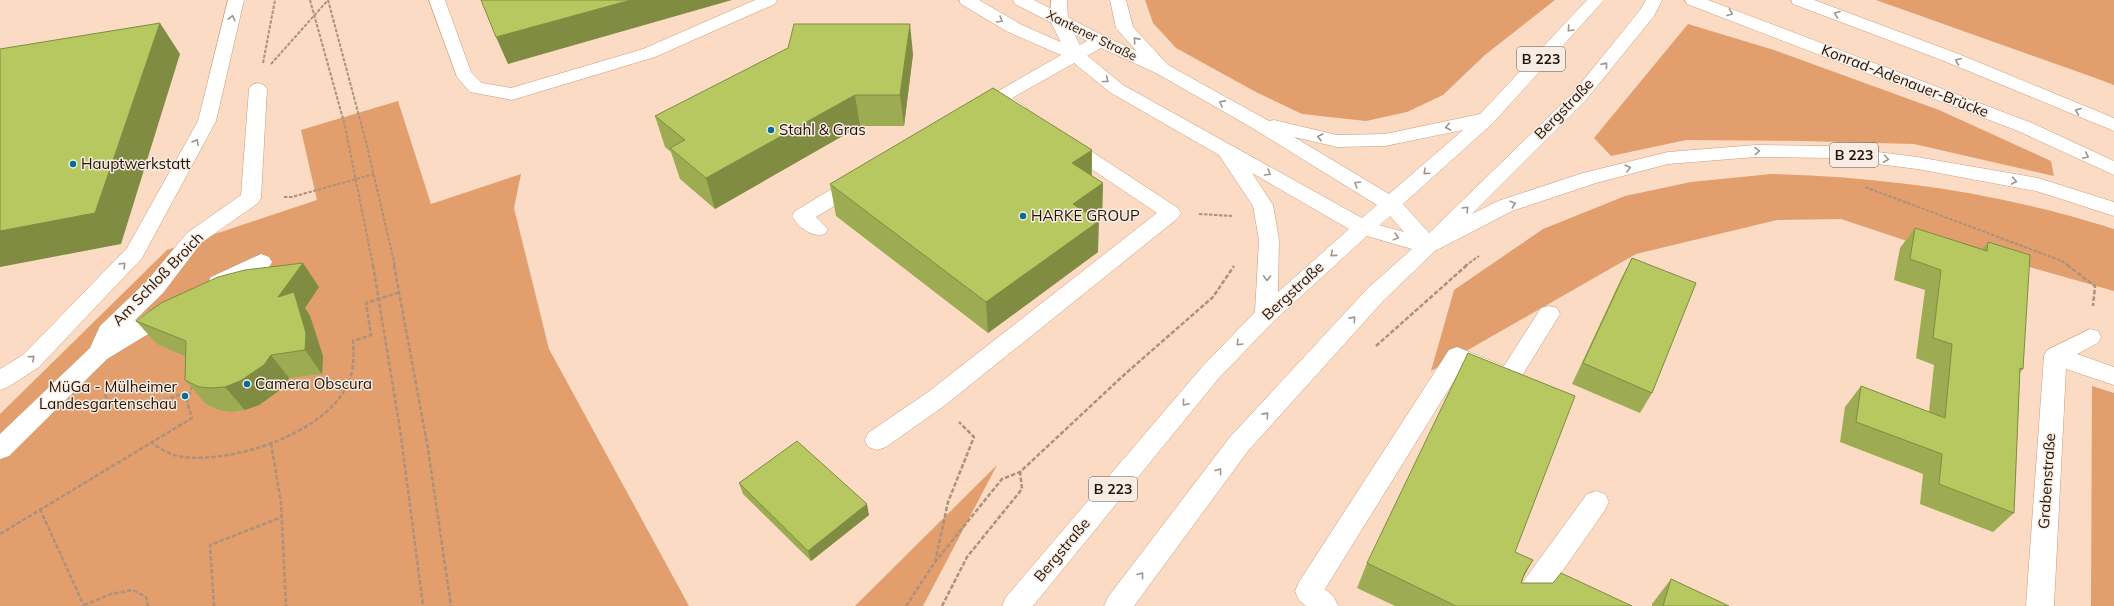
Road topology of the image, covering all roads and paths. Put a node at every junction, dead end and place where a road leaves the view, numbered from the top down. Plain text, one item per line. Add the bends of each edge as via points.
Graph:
1 (236, 0) edge
2 (274, 0) edge
3 (310, 0) edge
4 (328, 0) edge
5 (438, 0) edge
6 (769, 0) edge
7 (967, 0) edge
8 (1021, 0) edge
9 (1059, 0) edge
10 (1118, 0) edge
11 (1596, 0) edge
12 (1693, 0) edge
13 (1799, 0) edge
14 (1651, 6) edge
15 (315, 14) junction
16 (1059, 20) junction
17 (1100, 41) junction
18 (1075, 55) junction
19 (1162, 69) junction
20 (258, 89) junction
21 (1486, 119) junction
22 (1032, 120) edge
23 (1256, 122) junction
24 (2114, 126) edge
25 (1052, 134) edge
26 (1222, 147) junction
27 (2114, 169) edge
28 (374, 174) junction
29 (870, 176) edge
30 (357, 179) junction
31 (251, 198) junction
32 (1897, 199) dead end
33 (1391, 204) junction
34 (2114, 209) edge
35 (1171, 213) junction
36 (1238, 216) dead end
37 (1363, 228) junction
38 (818, 229) dead end
39 (1269, 240) junction
40 (1428, 246) junction
41 (1485, 252) dead end
42 (261, 262) dead end
43 (204, 290) edge
44 (400, 292) junction
45 (379, 299) junction
46 (184, 301) edge
47 (1549, 314) dead end
48 (1266, 316) junction
49 (2090, 337) joint
50 (1371, 351) dead end
51 (99, 353) junction
52 (2055, 356) junction
53 (74, 375) junction
54 (2114, 376) edge
55 (196, 380) edge
56 (0, 381) edge
57 (188, 392) junction
58 (936, 399) junction
59 (877, 440) dead end
60 (150, 442) junction
61 (271, 443) junction
62 (0, 448) edge
63 (1020, 472) junction
64 (1596, 502) dead end
65 (40, 510) junction
66 (282, 517) junction
67 (0, 534) edge
68 (935, 562) junction
69 (84, 605) edge
70 (148, 606) edge
71 (214, 606) edge
72 (286, 606) edge
73 (423, 606) edge
74 (451, 606) edge
75 (906, 606) edge
76 (942, 606) edge
77 (1016, 606) edge
78 (1118, 606) edge
79 (1324, 606) edge
80 (1522, 606) edge
81 (2040, 606) edge

56 -> 1 main road via 31,361 135,253 207,121
2 - 20 path
3 - 15 path
4 - 15 path
4 - 28 path
5 - 6 main road via 463,73 476,88 512,94 649,53
7 -> 18 main road, Xantener Straße via 1014,28
8 - 16 main road, Xantener Straße
9 - 16 main road
19 -> 10 main road via 1125,28
11 -> 21 main road, Bergstraße / B 223
12 -> 27 main road, Konrad-Adenauer-Brücke via 2025,127
24 -> 13 main road via 1950,57
40 -> 14 main road, Bergstraße via 1579,97
15 - 20 path via 272,62
15 - 30 path
16 - 17 main road, Xantener Straße
16 - 18 main road
17 - 18 main road
17 - 19 main road, Xantener Straße
18 - 22 main road via 993,103
18 -> 26 main road via 1117,89
23 -> 19 main road
20 - 31 main road
21 -> 23 main road via 1385,140 1337,141
21 -> 33 main road, Bergstraße / B 223
33 -> 23 main road
25 - 35 main road
26 -> 37 main road
26 - 39 main road via 1263,205
28 - 30 path
28 - 44 path
29 - 38 main road via 802,216
30 - 31 path via 292,197
30 - 45 path
31 - 51 main road, Am Schloß Broich via 194,238 155,287 108,332
32 - 49 path via 2062,260 2095,286
33 - 37 main road, Bergstraße / B 223
33 - 40 main road
40 -> 34 main road, B 223 via 1506,206 1590,178 1668,158 1756,151 1831,152 1917,163 2038,185
35 - 36 path
35 - 58 main road
37 -> 40 main road
37 -> 48 main road, Bergstraße / B 223
39 -> 48 main road
39 - 63 path via 1240,258 1213,297 1125,374
78 -> 40 main road, Bergstraße via 1239,444 1376,294
41 - 50 path via 1409,314
42 - 43 main road
44 - 45 path
44 - 74 path via 432,468
45 - 61 path via 366,303 371,335 353,341 354,368 340,398 307,426
45 - 73 path via 408,477
46 - 51 main road
47 - 79 main road via 1509,378 1457,356 1309,591
48 -> 77 main road, Bergstraße / B 223 via 1210,373
49 - 52 main road
51 - 53 main road, Am Schloß Broich
52 - 54 main road
52 - 81 main road, Grabenstraße
53 - 57 path via 92,384 118,406 140,408
53 - 62 main road, Am Schloß Broich
55 - 57 path
57 - 60 path via 187,406 192,418
58 - 59 main road
58 - 68 path via 974,437 948,502
60 - 61 path via 182,457 203,458 224,456
60 - 65 path
61 - 66 path
63 - 68 path via 1002,479
63 - 76 path via 1022,489 967,557
64 - 80 main road
65 - 67 path
65 - 69 path
66 - 71 path via 210,545
66 - 72 path
68 - 75 path
69 - 70 path via 110,594 133,590 146,597

